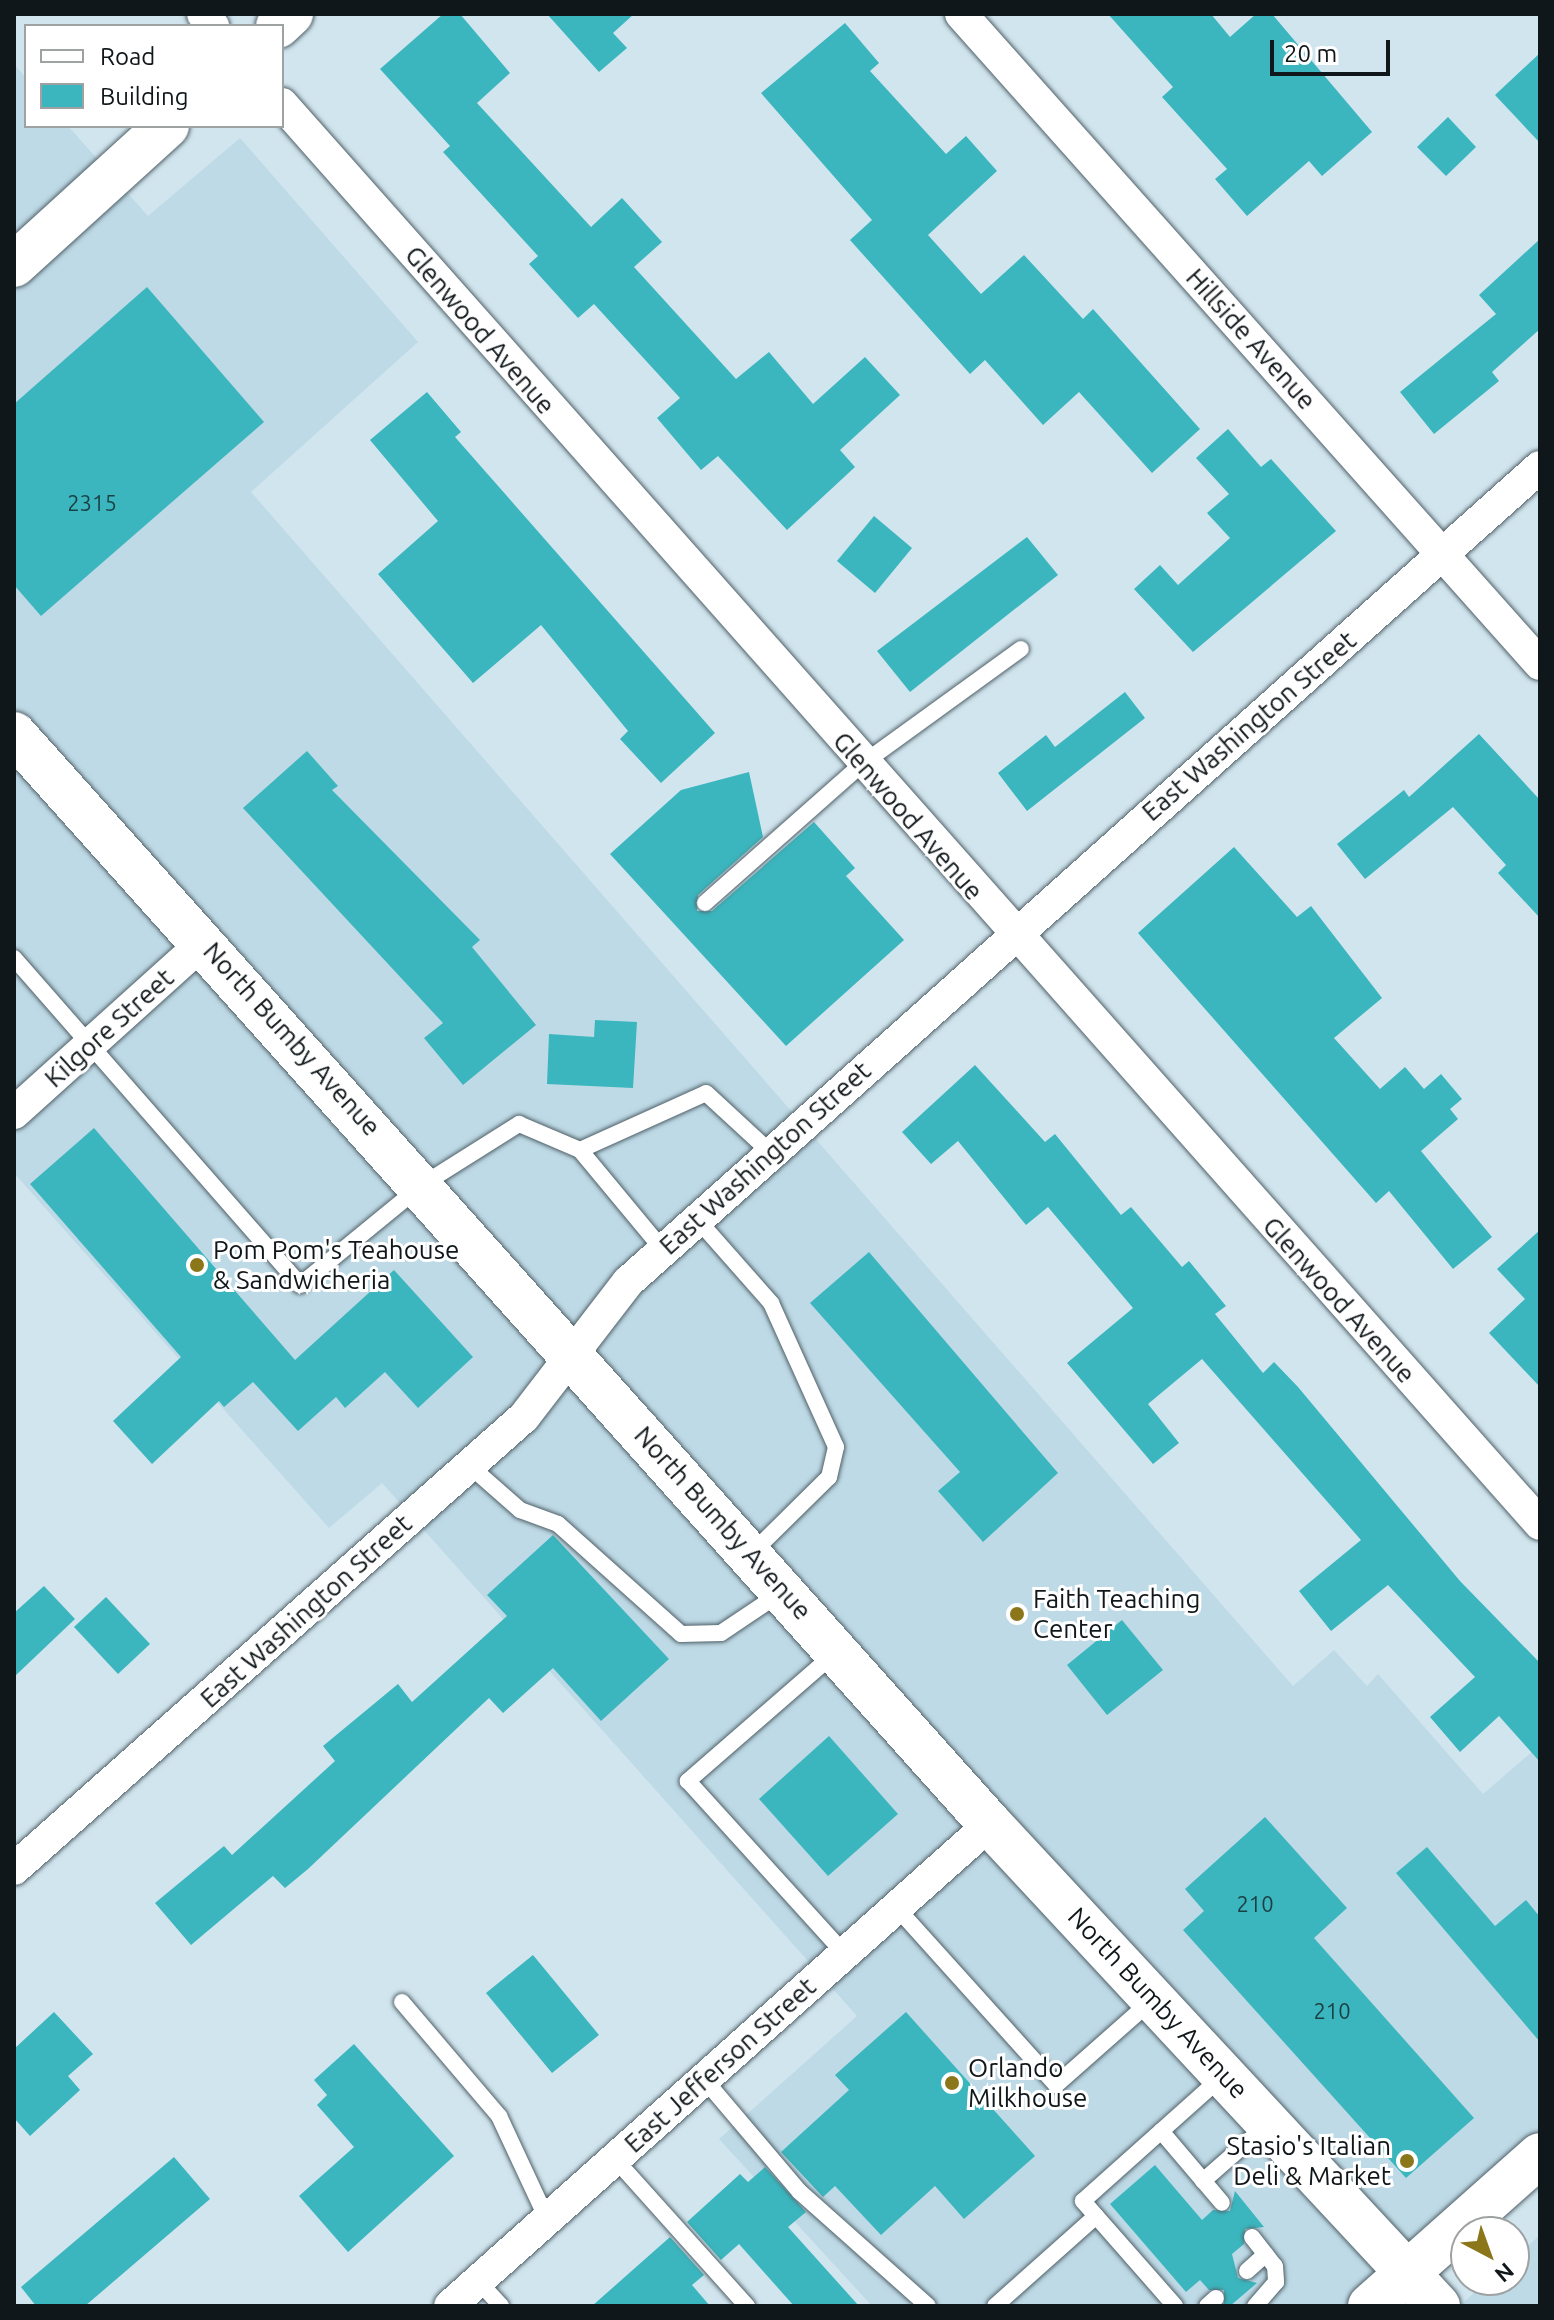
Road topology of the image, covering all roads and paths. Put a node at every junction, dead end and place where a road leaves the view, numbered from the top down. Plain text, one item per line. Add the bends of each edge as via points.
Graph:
1 (961, 14) edge
2 (284, 106) edge
3 (165, 128) edge
4 (14, 265) edge
5 (1540, 467) edge
6 (1443, 555) junction
7 (1021, 649) dead end
8 (1540, 664) edge
9 (14, 734) edge
10 (862, 764) junction
11 (705, 903) dead end
12 (1012, 935) junction
13 (204, 942) junction
14 (14, 958) edge
15 (90, 1045) junction
16 (14, 1113) edge
17 (580, 1150) junction
18 (771, 1153) junction
19 (422, 1185) junction
20 (697, 1219) junction
21 (663, 1250) junction
22 (573, 1353) junction
23 (470, 1466) junction
24 (1540, 1524) edge
25 (751, 1554) junction
26 (784, 1591) junction
27 (837, 1651) junction
28 (990, 1824) junction
29 (14, 1869) edge
30 (896, 1907) junction
31 (845, 1954) junction
32 (1153, 1999) junction
33 (402, 2002) dead end
34 (1225, 2074) junction
35 (704, 2079) junction
36 (1269, 2123) junction
37 (1161, 2131) junction
38 (1540, 2155) edge
39 (615, 2159) junction
40 (1203, 2181) junction
41 (1222, 2203) dead end
42 (1096, 2216) junction
43 (547, 2219) junction
44 (1252, 2237) dead end
45 (1266, 2254) junction
46 (1247, 2271) dead end
47 (1408, 2272) junction
48 (478, 2281) junction
49 (450, 2306) edge
50 (501, 2306) edge
51 (747, 2306) edge
52 (928, 2306) edge
53 (995, 2306) edge
54 (1175, 2306) edge
55 (1255, 2306) edge
56 (1370, 2306) edge
57 (1438, 2306) edge

1 - 6 street, Hillside Avenue
2 - 10 street, Glenwood Avenue
3 - 4 street
5 - 6 street, East Washington Street
6 - 8 street, Hillside Avenue
6 - 12 street, East Washington Street
7 - 10 lane
9 - 13 street, North Bumby Avenue
10 - 11 lane
10 - 12 street, Glenwood Avenue
12 - 18 street, East Washington Street
12 - 24 street, Glenwood Avenue
13 - 15 street, Kilgore Street
13 - 19 street, North Bumby Avenue
14 - 15 lane
15 - 16 street, Kilgore Street
15 - 19 lane via 300,1285
17 - 18 lane via 706,1093
17 - 19 lane via 519,1124
17 - 21 lane
18 - 20 street, East Washington Street
19 - 22 street, North Bumby Avenue
20 - 21 street, East Washington Street
20 - 25 lane via 771,1303 836,1447 829,1477
21 - 22 street, East Washington Street via 628,1282
22 - 23 street, East Washington Street via 524,1417
22 - 25 street, North Bumby Avenue
23 - 26 lane via 520,1510 558,1524 681,1634 721,1633
23 - 29 street, East Washington Street
25 - 26 street, North Bumby Avenue
26 - 27 street, North Bumby Avenue
27 - 28 street, North Bumby Avenue
27 - 31 lane via 688,1781
28 - 30 street, East Jefferson Street
28 - 32 street, North Bumby Avenue
30 - 31 street, East Jefferson Street
30 - 32 lane via 1056,2085
31 - 35 street, East Jefferson Street
32 - 34 street, North Bumby Avenue
33 - 43 lane via 499,2116
34 - 36 street, North Bumby Avenue
34 - 37 lane
35 - 39 street, East Jefferson Street
35 - 52 lane via 800,2192
36 - 40 lane
36 - 47 street, North Bumby Avenue
37 - 40 lane
37 - 42 lane via 1083,2201
38 - 47 street
39 - 43 street, East Jefferson Street
39 - 51 lane
40 - 41 lane
42 - 53 lane
42 - 54 lane
43 - 48 street, East Jefferson Street
44 - 45 lane
45 - 46 lane
45 - 55 lane via 1276,2282
47 - 56 street
47 - 57 street, North Bumby Avenue
48 - 49 street, East Jefferson Street
48 - 50 lane

